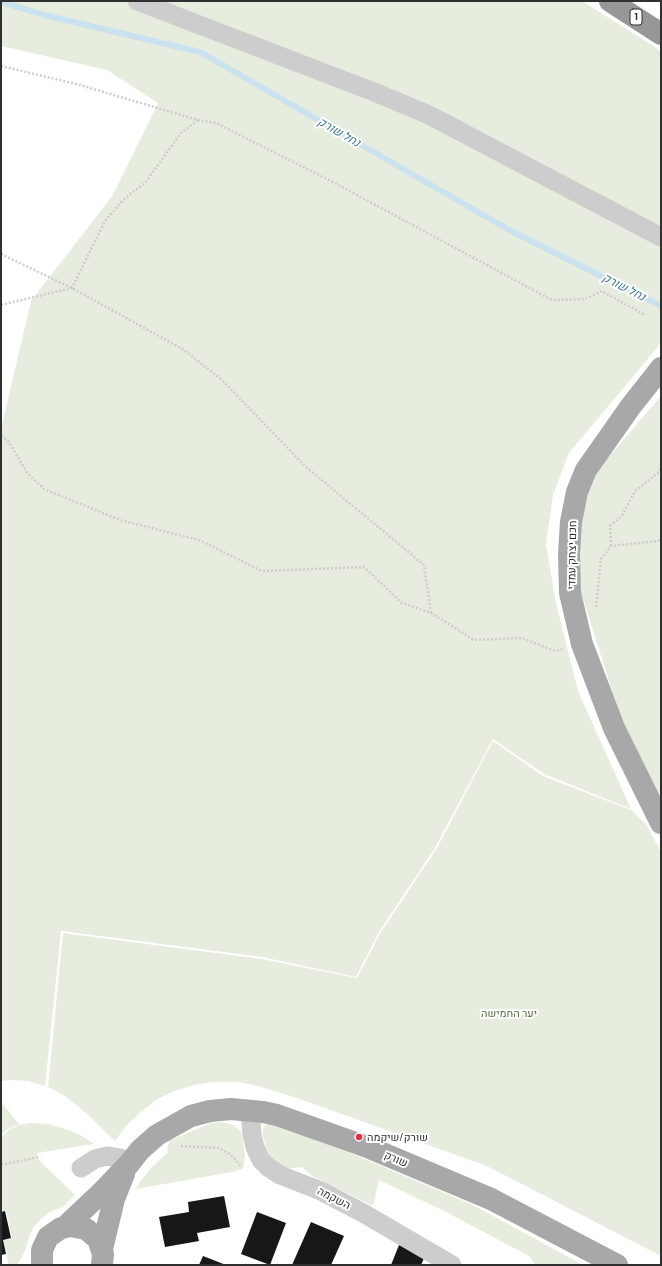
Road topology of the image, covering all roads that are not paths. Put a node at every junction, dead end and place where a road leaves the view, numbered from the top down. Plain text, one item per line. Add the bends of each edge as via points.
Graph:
1 (137, 1) edge
2 (610, 1) edge
3 (661, 34) edge
4 (661, 237) edge
5 (661, 368) edge
6 (661, 823) edge
7 (250, 1110) junction
8 (129, 1164) junction
9 (81, 1168) dead end
10 (66, 1226) junction
11 (102, 1261) edge
12 (42, 1265) edge
13 (452, 1265) edge
14 (617, 1265) edge

1 - 4 street via 429,115
2 - 3 highway, 1
5 - 6 main road, חכם יצחק עמדי via 586,470 577,492 571,522 569,554 570,593 582,644 614,728
7 - 8 main road, שורק via 210,1111 191,1116 157,1134
7 - 13 street, השקמה via 255,1148 268,1168 321,1191
7 - 14 main road, שורק via 291,1119 370,1148 491,1199
8 - 9 street via 120,1158 107,1156 95,1159
8 - 10 main road, שורק
8 - 11 main road, שורק via 114,1199
10 - 11 main road via 76,1226 91,1232 98,1239
10 - 12 main road, שורק via 52,1233 46,1241 41,1255

